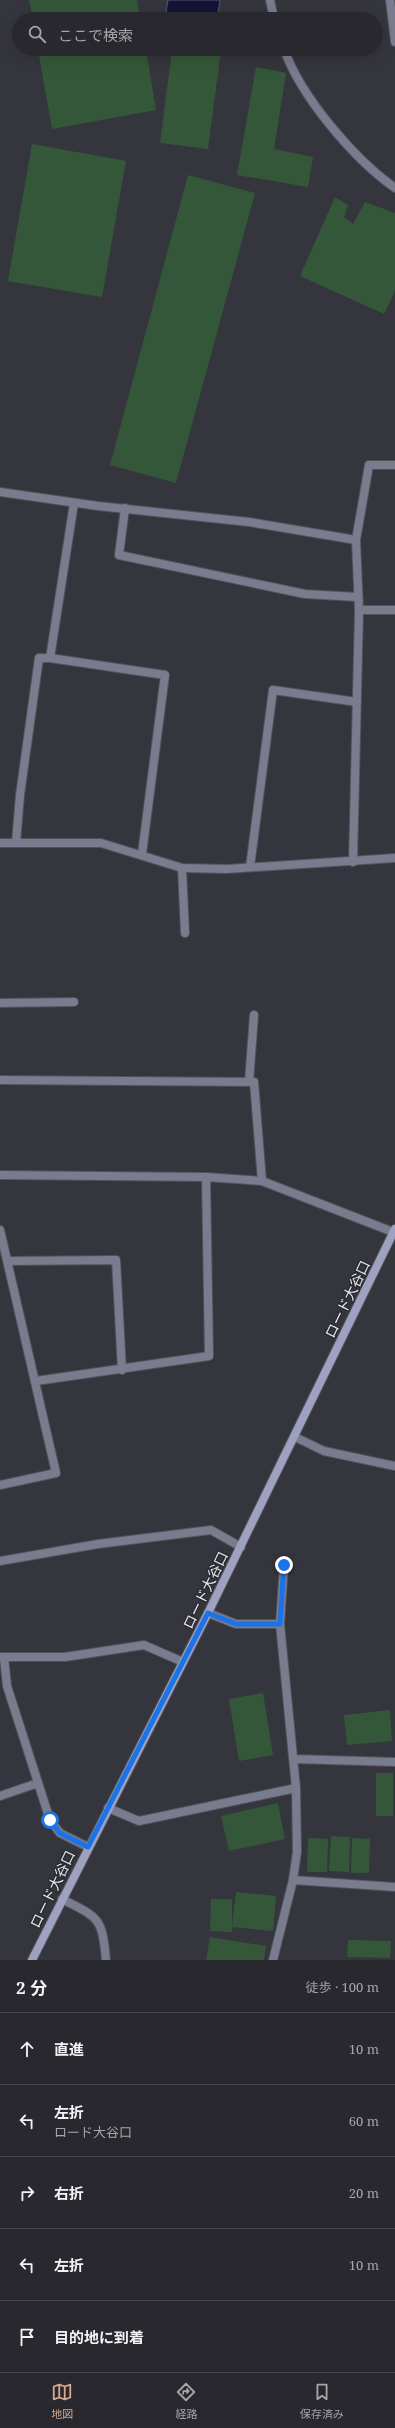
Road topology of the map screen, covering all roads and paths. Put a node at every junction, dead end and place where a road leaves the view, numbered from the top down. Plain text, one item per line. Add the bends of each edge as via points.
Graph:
1 (270, 0) edge
2 (390, 0) edge
3 (273, 12) edge
4 (395, 42) edge
5 (287, 56) edge
6 (395, 188) edge
7 (395, 465) edge
8 (0, 492) edge
9 (74, 503) junction
10 (125, 508) junction
11 (356, 540) junction
12 (357, 597) junction
13 (359, 610) junction
14 (395, 610) edge
15 (50, 658) junction
16 (357, 702) junction
17 (0, 843) edge
18 (16, 843) junction
19 (142, 854) junction
20 (395, 858) edge
21 (353, 862) junction
22 (182, 868) junction
23 (250, 868) junction
24 (185, 933) dead end
25 (74, 1002) dead end
26 (0, 1003) edge
27 (254, 1015) dead end
28 (0, 1080) edge
29 (249, 1082) junction
30 (0, 1175) edge
31 (206, 1177) junction
32 (262, 1181) junction
33 (0, 1230) edge
34 (394, 1230) edge
35 (7, 1261) junction
36 (122, 1370) junction
37 (36, 1381) junction
38 (295, 1438) junction
39 (395, 1466) edge
40 (0, 1485) edge
41 (241, 1547) junction
42 (0, 1561) edge
43 (284, 1565) dead end
44 (208, 1613) junction
45 (280, 1624) junction
46 (2, 1657) edge
47 (183, 1662) junction
48 (294, 1759) junction
49 (395, 1762) edge
50 (38, 1783) junction
51 (296, 1788) junction
52 (0, 1796) edge
53 (108, 1808) junction
54 (88, 1847) junction
55 (293, 1880) junction
56 (395, 1887) edge
57 (62, 1899) junction
58 (32, 1960) edge
59 (106, 1960) edge
60 (273, 1960) edge

1 - 3 street
2 - 4 street
5 - 6 street via 301,84 355,156
7 - 11 street via 369,465
8 - 9 street
9 - 10 street
9 - 15 street
10 - 11 street via 249,522
10 - 12 street via 120,555 305,594
11 - 12 street
12 - 13 street
13 - 14 street
13 - 16 street
15 - 18 street via 39,658
15 - 19 street via 165,675
16 - 21 street
16 - 23 street via 273,690
17 - 18 street
18 - 19 street via 101,843
19 - 22 street
20 - 21 street
21 - 23 street
22 - 23 street
22 - 24 street
25 - 26 street
27 - 29 street
28 - 29 street
29 - 32 street via 254,1082
30 - 31 street
31 - 32 street
31 - 36 street via 209,1356
32 - 34 street
33 - 35 street
34 - 38 main road, ロード大谷口
35 - 36 street via 116,1260
35 - 37 street
36 - 37 street
37 - 40 street via 56,1473
38 - 39 street via 324,1451
38 - 41 main road, ロード大谷口
41 - 42 street via 211,1530 98,1544
41 - 44 main road, ロード大谷口
43 - 45 street
44 - 45 street via 236,1624
44 - 47 main road, ロード大谷口
45 - 48 street
46 - 47 street via 65,1657 144,1645
46 - 50 street via 7,1686
47 - 53 main road, ロード大谷口
48 - 49 street
48 - 51 street
50 - 52 street
50 - 54 street via 50,1820 60,1833
51 - 53 street via 139,1821
51 - 55 street via 297,1852
53 - 54 main road, ロード大谷口
54 - 57 main road, ロード大谷口
55 - 56 street
55 - 60 street
57 - 58 main road, ロード大谷口
57 - 59 street via 93,1915 103,1930

